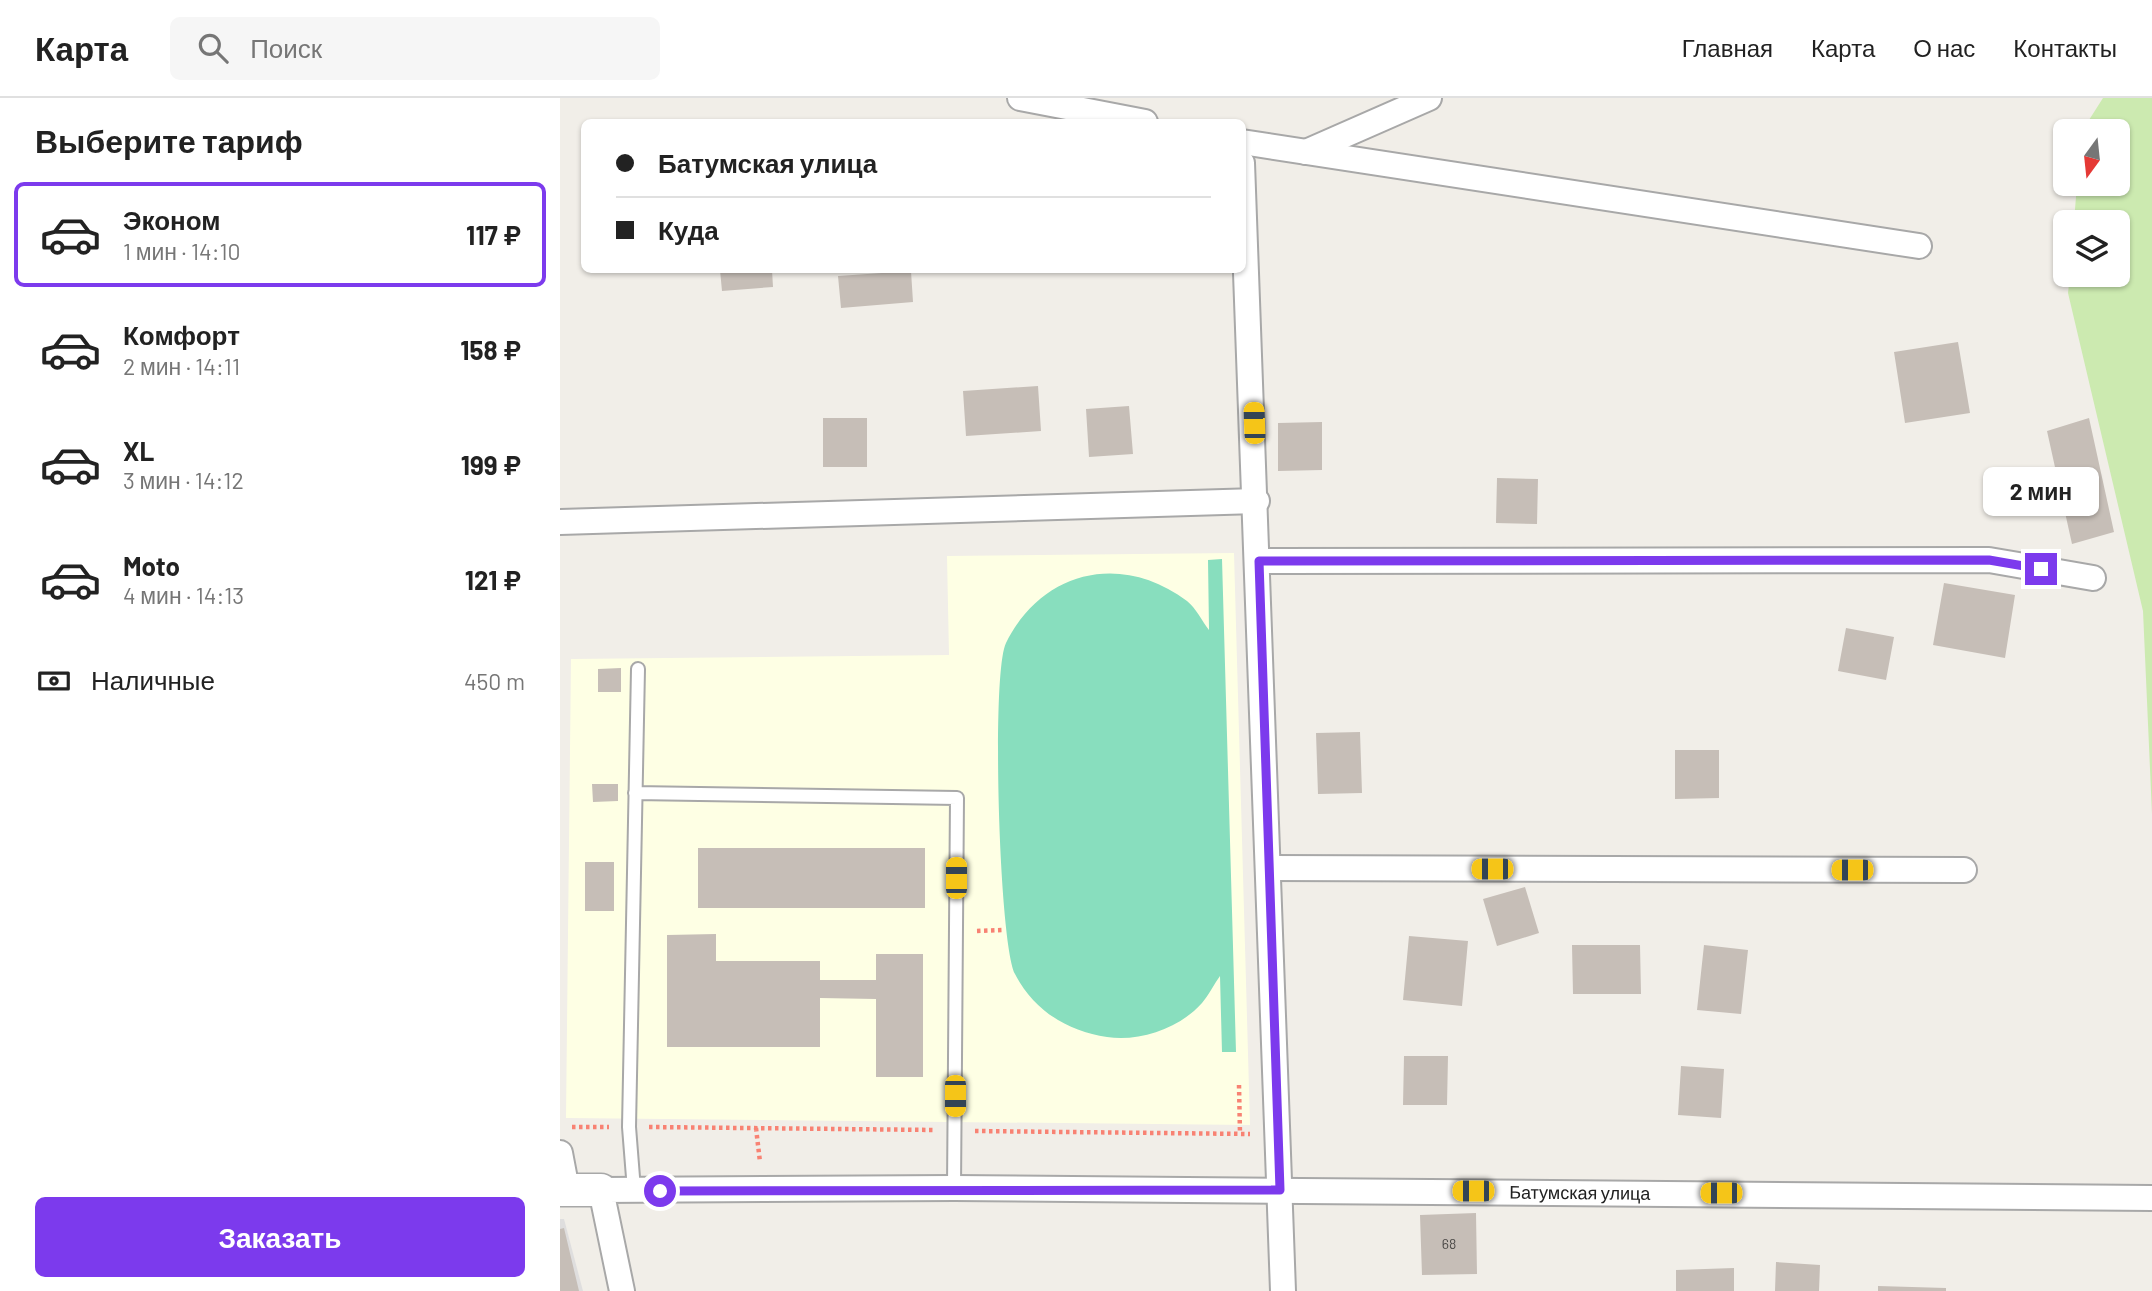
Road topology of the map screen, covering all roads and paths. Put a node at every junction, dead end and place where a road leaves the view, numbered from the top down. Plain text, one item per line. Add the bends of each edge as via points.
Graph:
1 (1020, 98) edge
2 (1429, 98) edge
3 (1128, 119) edge
4 (1246, 143) edge
5 (1306, 152) junction
6 (1919, 246) dead end
7 (1246, 253) edge
8 (1257, 501) junction
9 (560, 522) edge
10 (1259, 561) junction
11 (2093, 578) dead end
12 (638, 669) dead end
13 (635, 793) junction
14 (1269, 868) junction
15 (1964, 870) dead end
16 (1239, 1085) dead end
17 (560, 1127) edge
18 (629, 1127) junction
19 (955, 1131) junction
20 (1240, 1134) junction
21 (1279, 1134) junction
22 (560, 1153) edge
23 (954, 1188) junction
24 (564, 1190) edge
25 (601, 1190) junction
26 (634, 1190) junction
27 (1280, 1190) junction
28 (2152, 1198) edge
29 (622, 1291) edge
30 (1283, 1291) edge

1 - 3 street
2 - 5 street
4 - 5 street
5 - 6 street
7 - 8 street
8 - 9 street
8 - 10 street
10 - 11 street via 1989,560
10 - 14 street
12 - 13 lane
13 - 18 lane
13 - 19 lane via 957,799
14 - 15 street
14 - 21 street
16 - 20 path
17 - 18 path
18 - 19 path
18 - 26 lane
19 - 20 path
19 - 23 lane
20 - 21 path
21 - 27 street
22 - 24 street
23 - 26 street, Батумская улица
23 - 27 street, Батумская улица
24 - 25 street, Батумская улица
25 - 26 street, Батумская улица
25 - 29 street
27 - 28 street, Батумская улица
27 - 30 street

